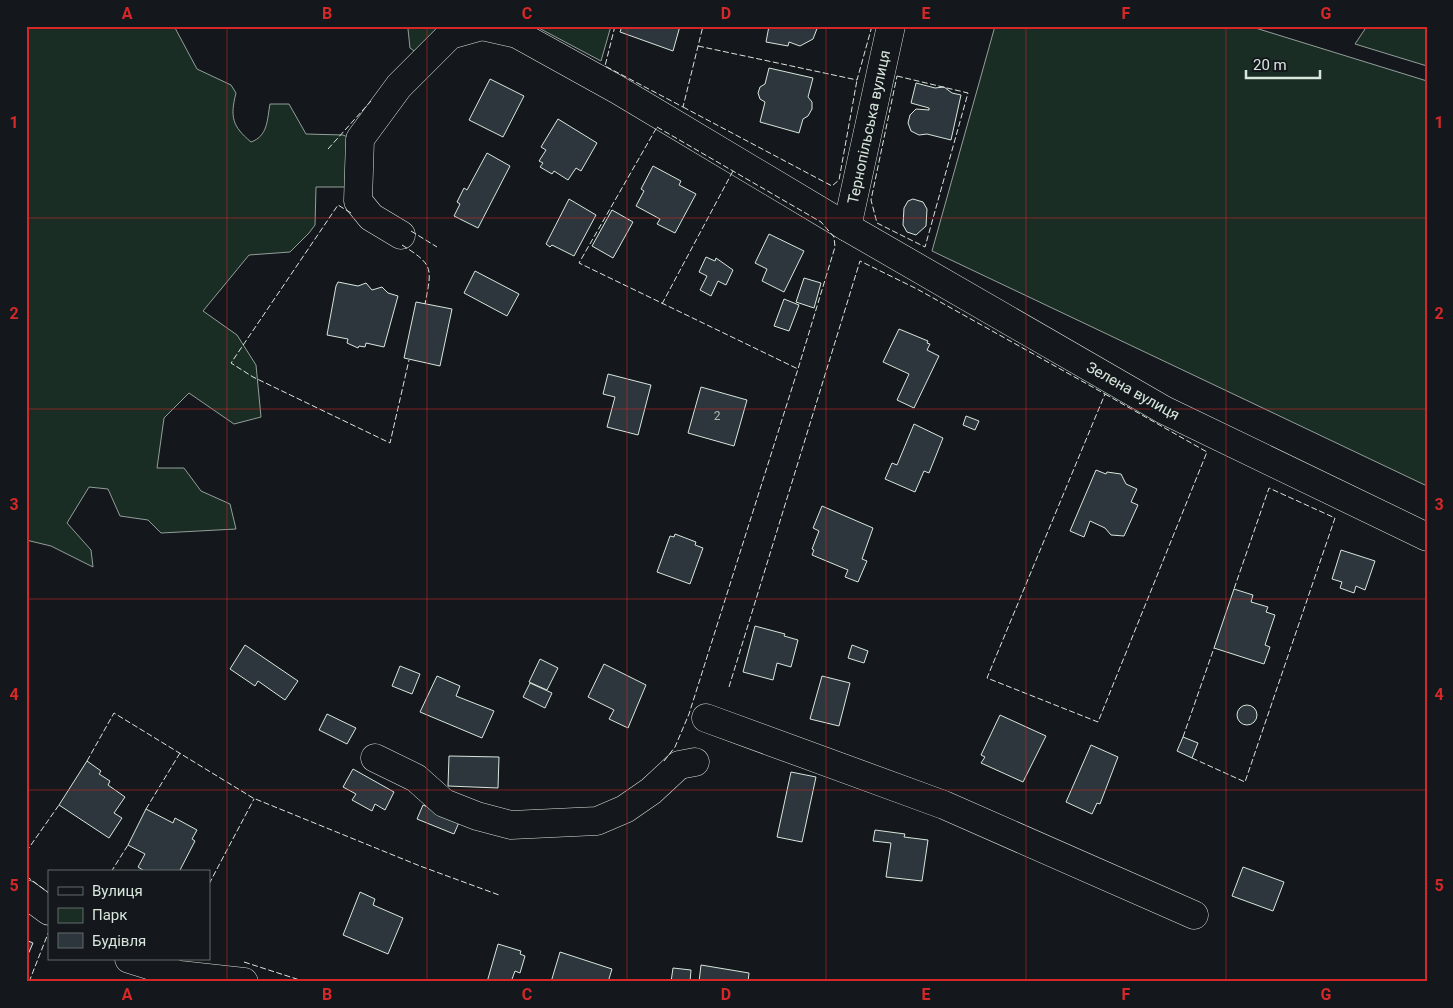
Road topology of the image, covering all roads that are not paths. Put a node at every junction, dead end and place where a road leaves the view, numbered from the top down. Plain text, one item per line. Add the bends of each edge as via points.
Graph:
1 (891, 26) edge
2 (848, 227) junction
3 (401, 235) dead end
4 (1427, 538) edge
5 (706, 718) dead end
6 (375, 758) dead end
7 (695, 762) dead end
8 (26, 894) edge
9 (48, 910) edge
10 (1194, 915) dead end
11 (132, 960) edge
12 (244, 982) edge

1 - 2 street, Тернопільська вулиця
2 - 3 street, Зелена вулиця via 517,34 482,26 450,35 399,86 360,139 358,202 371,217
2 - 4 street, Зелена вулиця via 1164,410
5 - 10 street via 944,805
6 - 7 street via 416,778 444,803 511,825 597,821 625,810 679,765
8 - 9 street
11 - 12 street via 180,975

